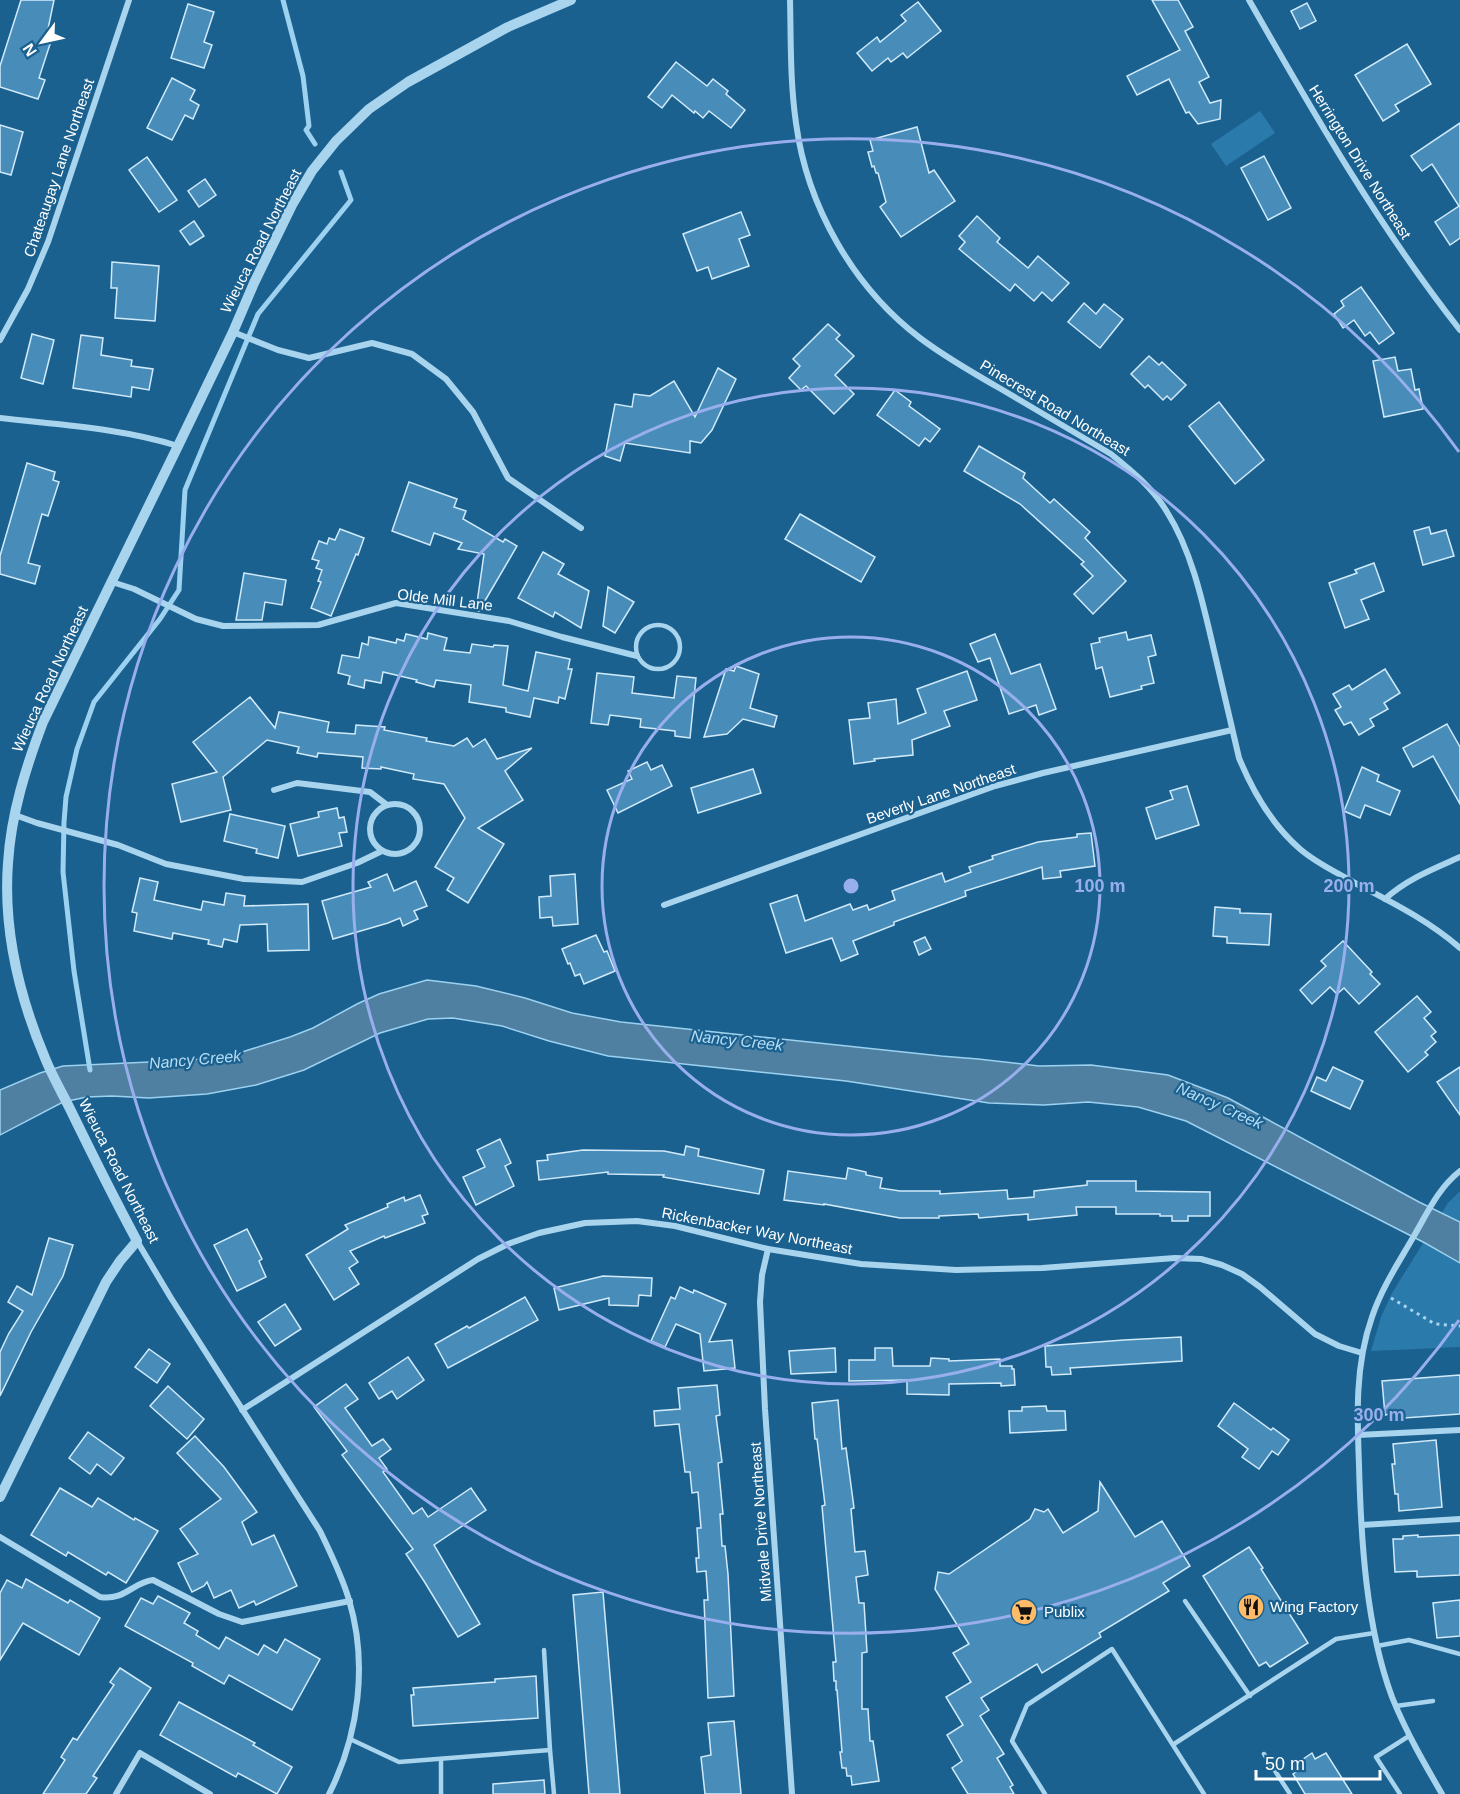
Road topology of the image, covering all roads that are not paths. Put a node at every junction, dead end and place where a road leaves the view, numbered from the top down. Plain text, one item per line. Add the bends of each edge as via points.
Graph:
1 (129, 0) edge
2 (571, 0) edge
3 (790, 0) edge
4 (1249, 0) edge
5 (1460, 330) edge
6 (235, 333) junction
7 (0, 340) edge
8 (0, 418) edge
9 (178, 446) junction
10 (581, 528) dead end
11 (112, 582) junction
12 (637, 656) junction
13 (1232, 730) junction
14 (274, 790) dead end
15 (387, 805) junction
16 (15, 814) junction
17 (382, 851) junction
18 (1460, 857) edge
19 (1384, 899) junction
20 (664, 905) dead end
21 (1460, 948) edge
22 (1460, 1171) edge
23 (137, 1241) junction
24 (768, 1249) junction
25 (1362, 1353) junction
26 (242, 1410) junction
27 (1460, 1430) edge
28 (1358, 1435) junction
29 (0, 1497) edge
30 (1460, 1519) edge
31 (1362, 1525) junction
32 (0, 1537) edge
33 (350, 1601) junction
34 (1185, 1601) dead end
35 (1374, 1633) junction
36 (1377, 1646) junction
37 (544, 1650) dead end
38 (1460, 1654) edge
39 (1250, 1696) junction
40 (1433, 1701) dead end
41 (1396, 1706) junction
42 (1409, 1736) junction
43 (351, 1739) junction
44 (1174, 1744) junction
45 (550, 1750) junction
46 (1264, 1754) dead end
47 (441, 1759) junction
48 (116, 1794) edge
49 (210, 1794) edge
50 (329, 1794) edge
51 (441, 1794) edge
52 (554, 1794) edge
53 (792, 1794) edge
54 (1045, 1794) edge
55 (1204, 1794) edge
56 (1290, 1794) edge
57 (1400, 1794) edge
58 (1442, 1794) edge

1 - 7 street, Chateaugay Lane Northeast via 48,242
2 - 6 street, Wieuca Road Northeast via 508,27 408,82 369,109 336,141 292,205
3 - 13 street, Pinecrest Road Northeast via 796,124 809,180 834,238 870,290 919,338 1111,454 1154,493 1178,532 1201,595
4 - 5 street, Herrington Drive Northeast via 1356,183
6 - 9 street, Wieuca Road Northeast
6 - 10 street via 309,358 372,343 412,354 446,379 473,412 508,478
8 - 9 street via 119,431
9 - 11 street, Wieuca Road Northeast
11 - 12 street, Olde Mill Lane via 196,619 224,626 318,626 396,603 509,621
11 - 16 street, Wieuca Road Northeast via 43,722 26,767
12 - 12 lane via 645,666 657,670 669,667 678,657 677,636 662,625 652,625 638,637
13 - 19 street, Pinecrest Road Northeast via 1250,783 1282,832 1319,863
13 - 20 street, Beverly Lane Northeast via 995,786
14 - 15 street via 297,783 370,792
15 - 17 street via 374,814 369,830 375,846
15 - 17 street via 396,803 411,809 417,816 420,832 406,852 398,855
16 - 17 street via 113,843 166,864 244,879 302,882
16 - 23 street, Wieuca Road Northeast via 8,862 8,911 23,1000 45,1058
18 - 19 street via 1410,880
19 - 21 street, Pinecrest Road Northeast via 1420,918
22 - 25 street via 1439,1192 1382,1292
23 - 26 street, Wieuca Road Northeast
23 - 29 street via 106,1282
24 - 25 street, Rickenbacker Way Northeast via 861,1263 956,1270 1175,1258 1201,1260 1242,1274 1315,1334
24 - 26 street, Rickenbacker Way Northeast via 675,1226 637,1221 585,1223 539,1233 478,1259
24 - 53 street, Midvale Drive Northeast via 760,1302
25 - 28 street
26 - 33 street, Wieuca Road Northeast via 320,1531
27 - 28 street
28 - 31 street
30 - 31 street
31 - 35 street
32 - 33 street via 100,1597 131,1591 144,1581 153,1580 242,1622
33 - 43 street, Wieuca Road Northeast via 359,1664
34 - 39 lane
35 - 36 street
35 - 39 lane via 1336,1639
36 - 38 lane via 1409,1640
36 - 41 street
37 - 45 lane
39 - 44 lane
40 - 41 lane
41 - 42 street
42 - 57 lane via 1376,1757
42 - 58 street
43 - 47 lane via 399,1762
43 - 50 street, Wieuca Road Northeast
44 - 54 lane via 1112,1649 1028,1705 1012,1741
44 - 55 lane
45 - 47 lane
45 - 52 lane
46 - 56 lane
47 - 51 lane
48 - 49 street via 140,1753

